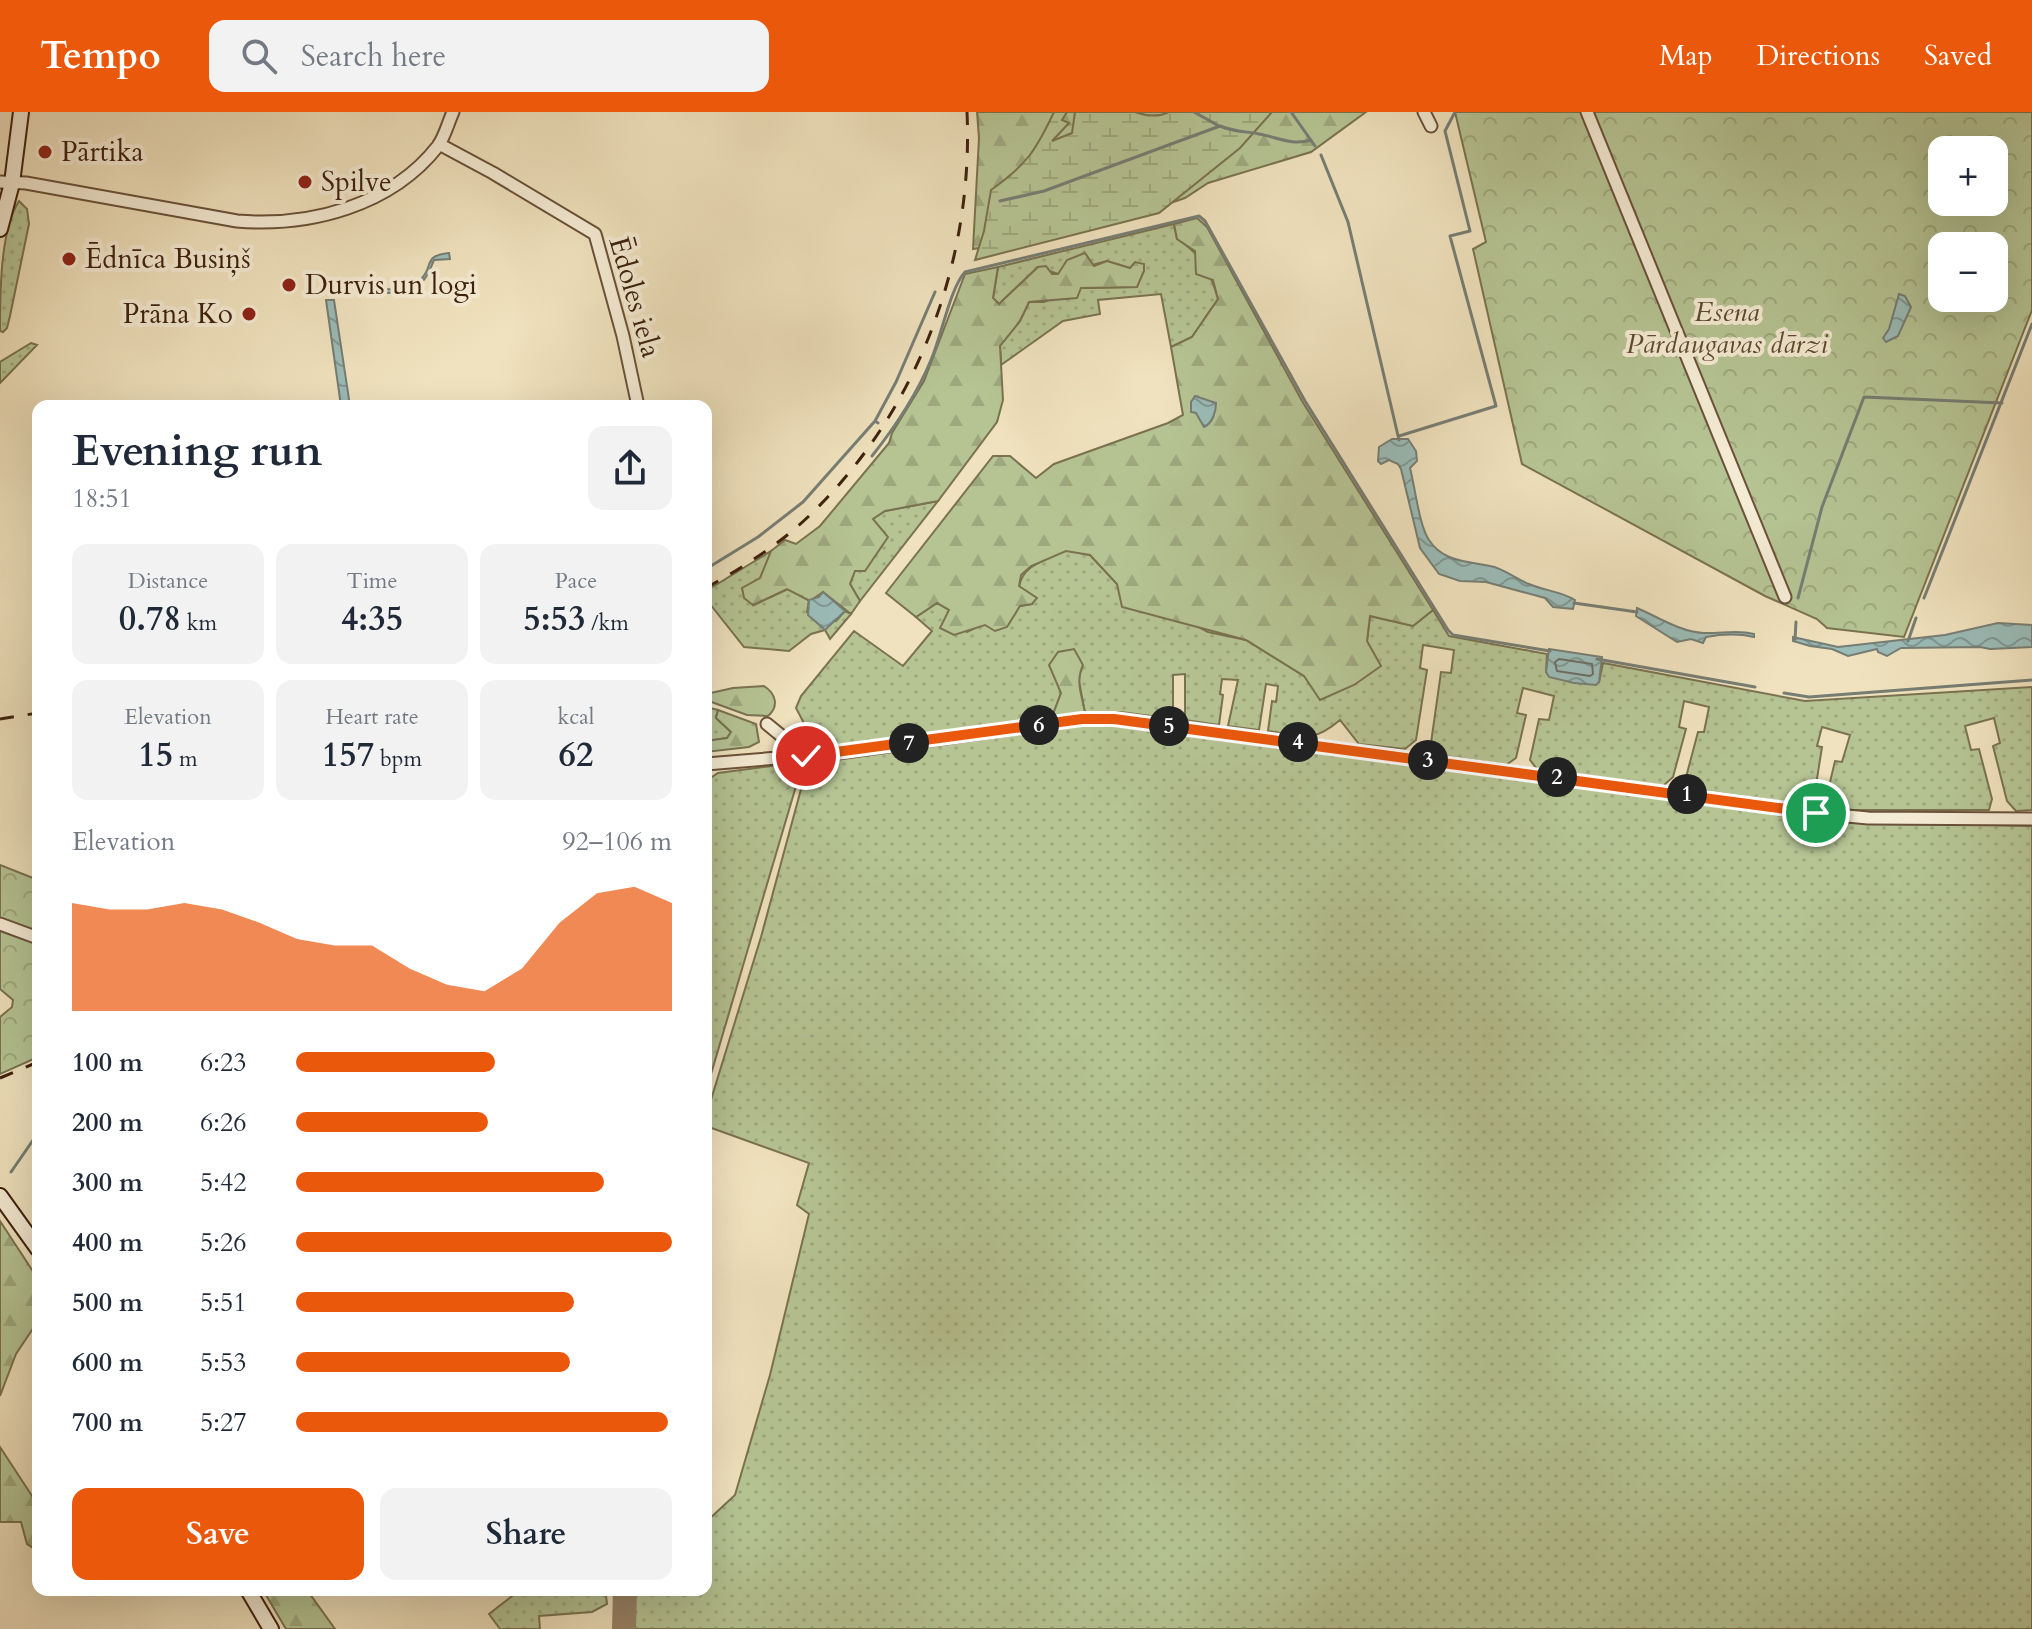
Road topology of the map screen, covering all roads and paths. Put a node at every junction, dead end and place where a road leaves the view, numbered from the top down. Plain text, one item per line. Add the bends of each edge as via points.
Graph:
1 (21, 112) edge
2 (453, 112) edge
3 (1424, 112) edge
4 (1587, 112) edge
5 (1431, 126) dead end
6 (439, 144) junction
7 (6, 183) edge
8 (0, 229) edge
9 (637, 400) edge
10 (1785, 597) dead end
11 (767, 724) dead end
12 (806, 756) junction
13 (712, 764) edge
14 (2032, 819) edge
15 (0, 924) edge
16 (32, 936) edge
17 (0, 1196) edge
18 (32, 1241) edge
19 (252, 1596) edge
20 (271, 1629) edge

1 - 7 street
2 - 6 street
3 - 5 street
4 - 10 street
6 - 7 street via 382,193 329,214 267,223
6 - 9 street, Ēdoles iela via 595,234
7 - 8 street
11 - 12 street
12 - 13 street
12 - 14 street via 1114,719 1816,813
15 - 16 street
17 - 18 street
19 - 20 street

